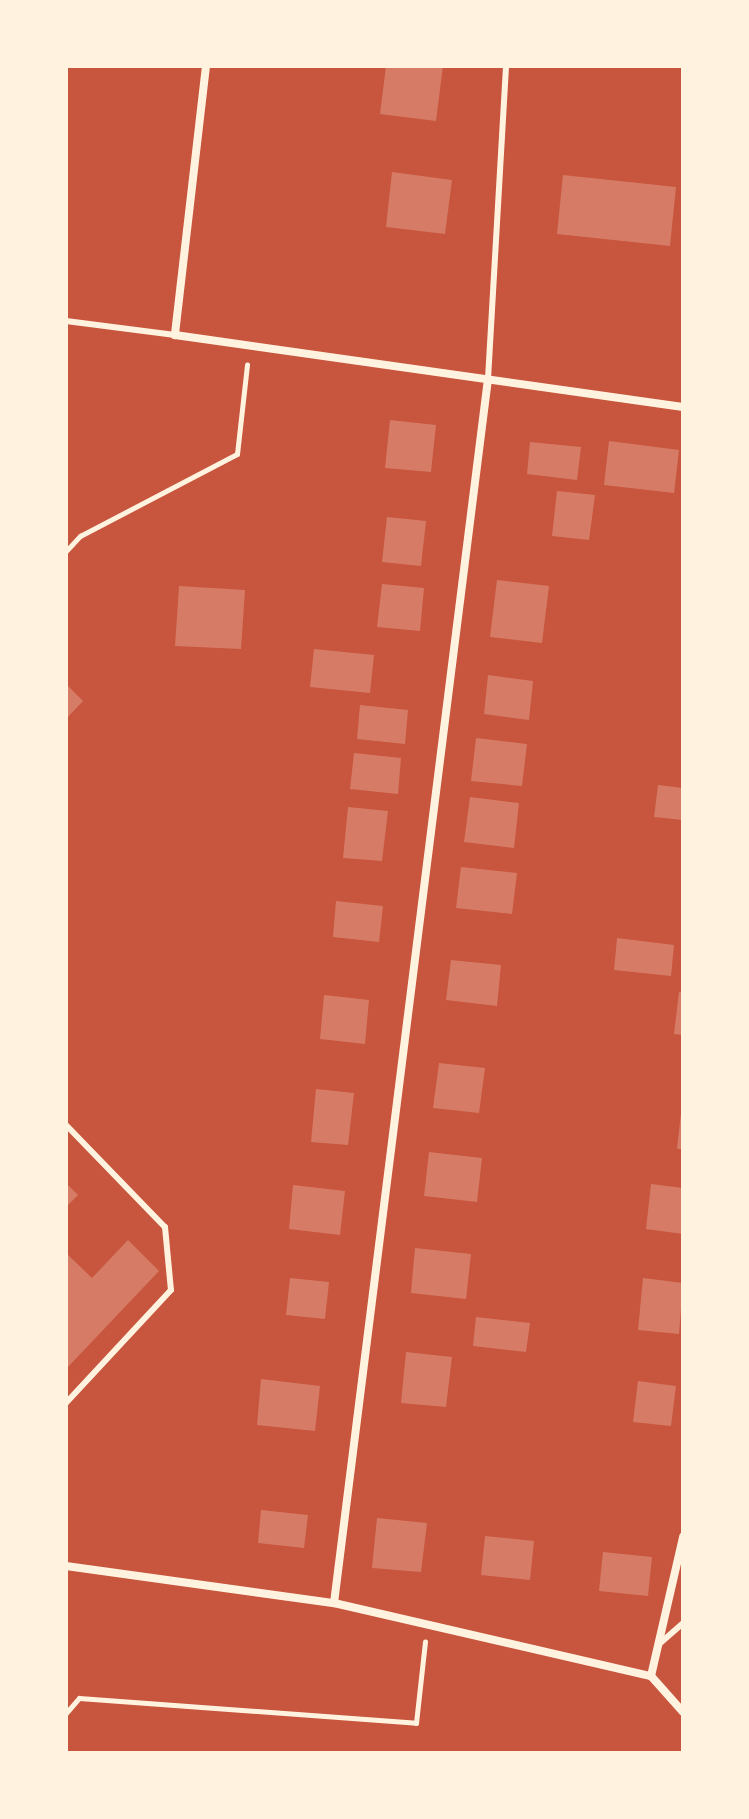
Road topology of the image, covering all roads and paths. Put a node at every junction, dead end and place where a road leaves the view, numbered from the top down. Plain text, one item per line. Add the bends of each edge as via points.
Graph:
1 (206, 66) edge
2 (506, 66) edge
3 (66, 321) edge
4 (175, 335) junction
5 (248, 349) junction
6 (488, 379) junction
7 (683, 407) edge
8 (66, 551) edge
9 (66, 1125) edge
10 (66, 1403) edge
11 (683, 1537) edge
12 (66, 1566) edge
13 (334, 1603) junction
14 (683, 1623) edge
15 (427, 1624) junction
16 (658, 1645) junction
17 (651, 1676) junction
18 (683, 1712) edge
19 (66, 1713) edge

1 - 4 street
2 - 6 lane
3 - 4 lane
4 - 5 street
5 - 6 street
5 - 8 path via 237,454 80,536
6 - 7 street
6 - 13 street
9 - 10 lane via 165,1227 171,1290
11 - 16 street
12 - 13 street
13 - 15 street
14 - 16 lane
15 - 17 street
15 - 19 path via 416,1723 79,1698
16 - 17 street
17 - 18 street

